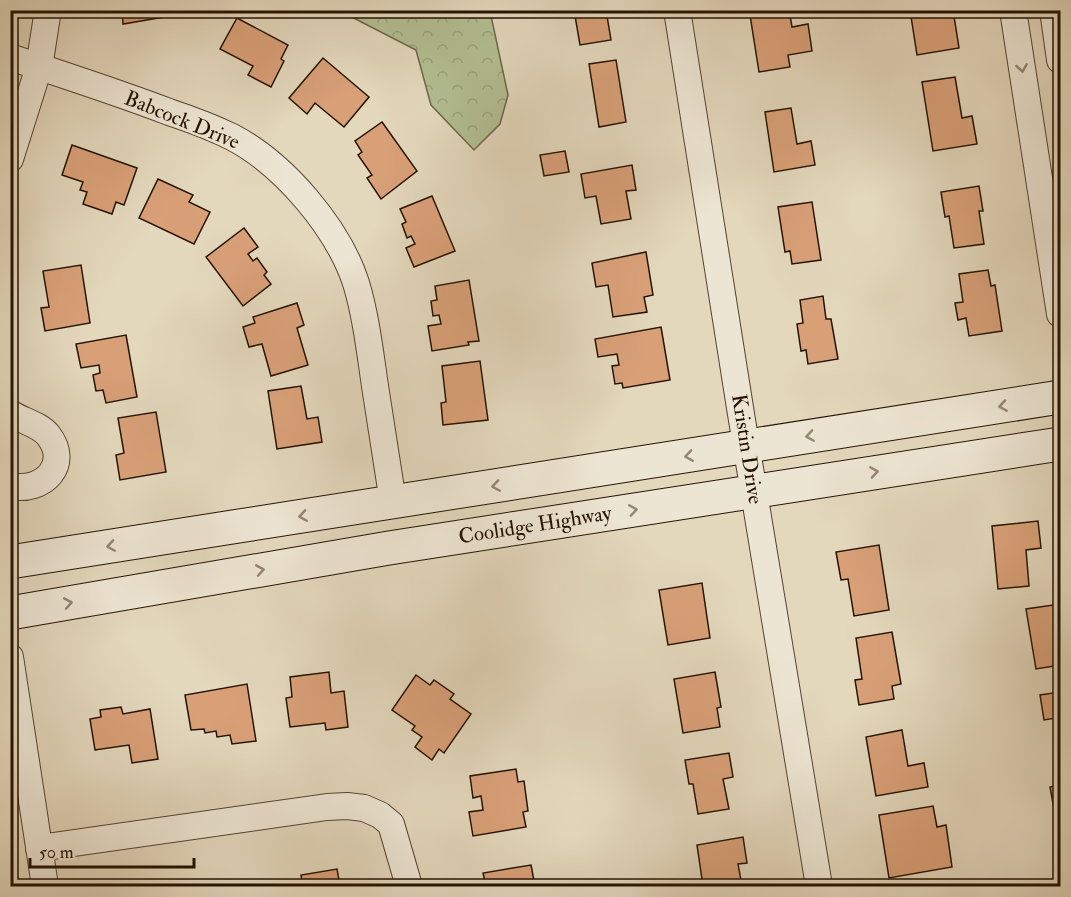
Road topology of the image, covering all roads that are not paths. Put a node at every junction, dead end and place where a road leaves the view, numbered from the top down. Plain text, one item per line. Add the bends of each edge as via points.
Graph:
1 (48, 10) edge
2 (677, 10) edge
3 (1013, 10) edge
4 (1053, 10) edge
5 (10, 57) edge
6 (1060, 60) edge
7 (39, 67) junction
8 (10, 159) edge
9 (1060, 314) edge
10 (1060, 397) edge
11 (10, 413) edge
12 (1060, 444) edge
13 (746, 446) junction
14 (10, 486) edge
15 (754, 491) junction
16 (393, 502) junction
17 (388, 548) junction
18 (10, 562) edge
19 (10, 613) edge
20 (10, 657) edge
21 (39, 848) junction
22 (45, 886) edge
23 (409, 886) edge
24 (819, 886) edge

1 - 7 street
2 - 13 street, Kristin Drive
3 -> 9 street
4 - 6 street
5 - 7 street, Babcock Drive
7 - 8 street
7 - 16 street, Babcock Drive via 233,137 266,160 302,194 327,226 355,281
10 -> 13 main road
11 - 14 street via 47,434 56,457 53,471 37,485
15 -> 12 main road, Coolidge Highway
13 - 15 street, Kristin Drive
13 -> 16 main road
17 -> 15 main road, Coolidge Highway
15 - 24 street, Kristin Drive
16 - 17 main road via 401,529
16 -> 18 main road
19 -> 17 main road, Coolidge Highway
20 - 21 street
21 - 22 street
21 - 23 street via 347,806 380,814 391,824

